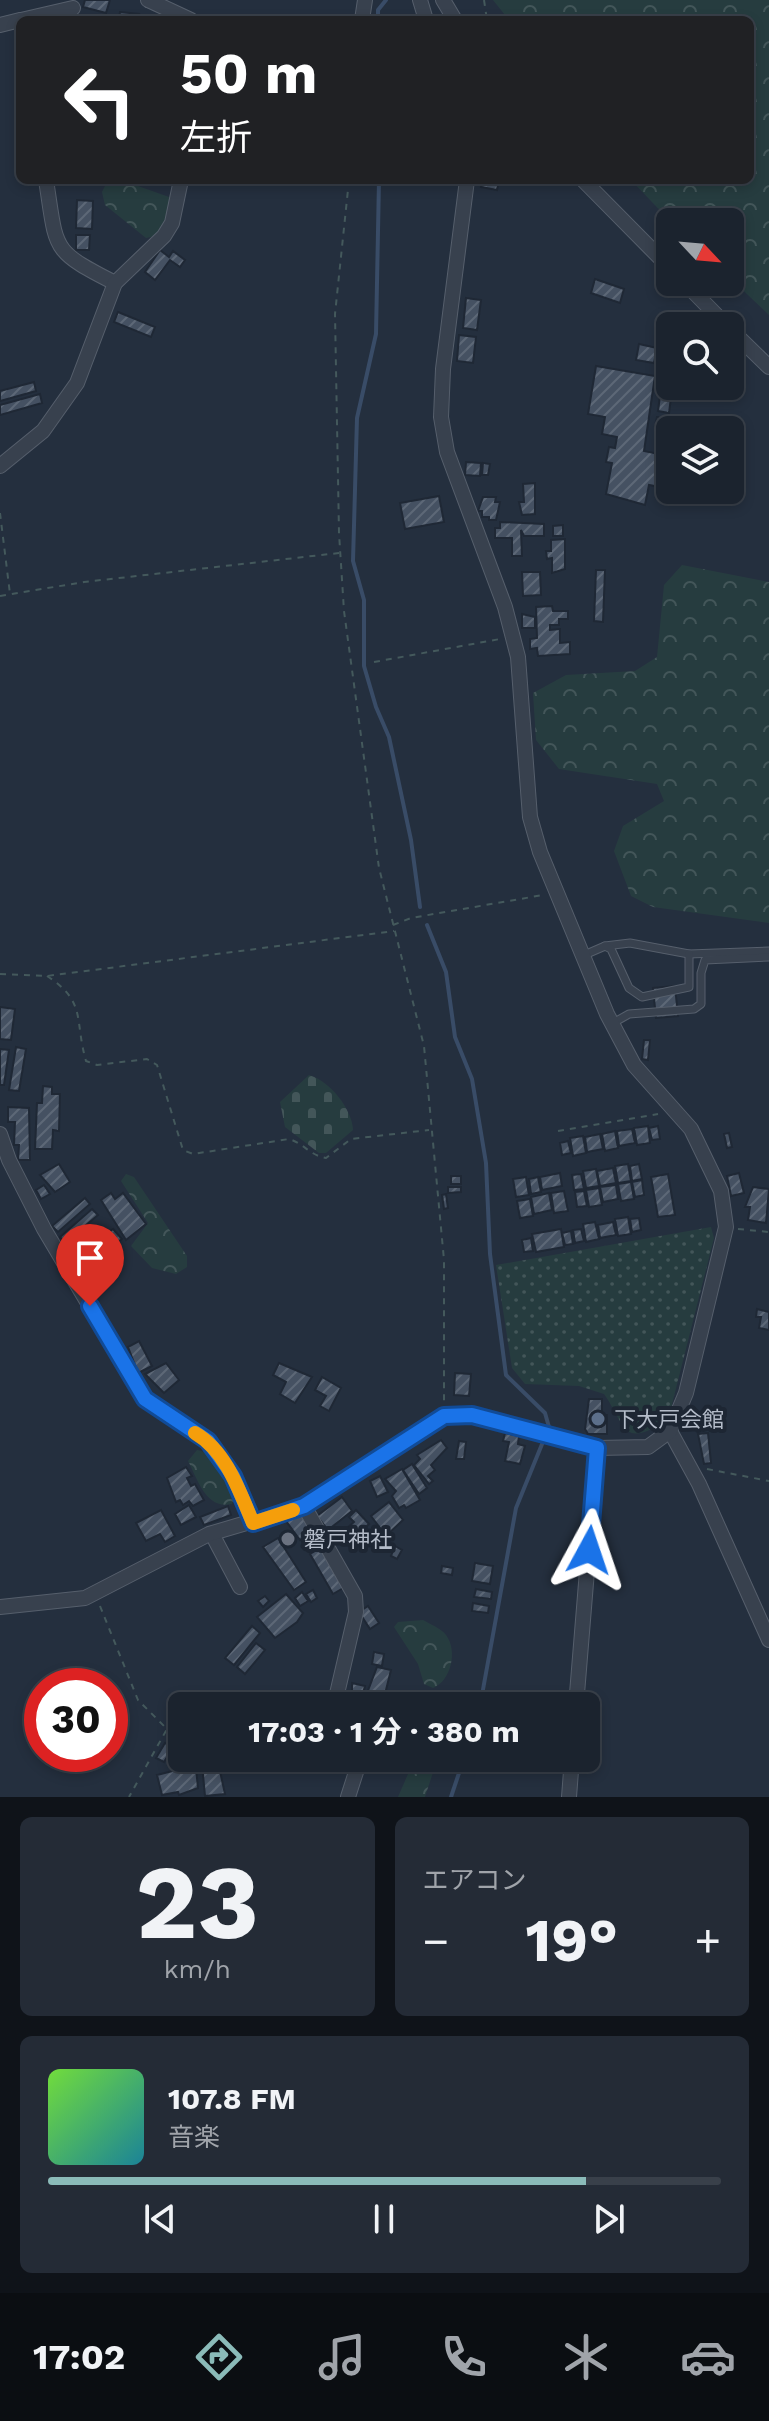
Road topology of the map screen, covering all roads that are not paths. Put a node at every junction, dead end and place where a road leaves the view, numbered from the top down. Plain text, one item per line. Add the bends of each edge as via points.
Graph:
1 (148, 0) edge
2 (73, 9) edge
3 (40, 16) edge
4 (182, 16) edge
5 (47, 184) edge
6 (180, 184) edge
7 (466, 184) edge
8 (587, 184) edge
9 (656, 254) edge
10 (115, 283) junction
11 (697, 296) edge
12 (713, 312) edge
13 (744, 343) edge
14 (769, 367) edge
15 (0, 466) edge
16 (605, 946) junction
17 (769, 951) edge
18 (689, 954) junction
19 (582, 956) junction
20 (769, 957) edge
21 (612, 1023) junction
22 (0, 1134) edge
23 (670, 1431) junction
24 (597, 1448) junction
25 (304, 1506) junction
26 (253, 1523) junction
27 (212, 1534) junction
28 (240, 1587) dead end
29 (0, 1607) edge
30 (769, 1640) edge
31 (339, 1692) edge
32 (577, 1692) edge
33 (356, 1772) edge
34 (571, 1772) edge
35 (348, 1797) edge
36 (569, 1797) edge

1 - 4 street
2 - 3 street
5 - 10 street via 57,241 65,256
6 - 10 street via 164,236
7 - 19 street via 441,417 447,452 518,657 530,817
8 - 9 street
10 - 15 street via 77,383 43,431
11 - 12 street
13 - 14 street
16 - 18 lane via 630,943
16 - 18 lane via 633,994 642,997 689,987
16 - 19 lane
17 - 18 lane
19 - 21 street
20 - 21 lane via 705,960 701,1004 694,1009 629,1014
21 - 23 street via 634,1065 708,1159 721,1191 726,1227 686,1393
22 - 26 street via 44,1229 145,1399 208,1441 233,1476
23 - 24 street via 648,1447
23 - 30 street
24 - 25 street via 472,1415 444,1416
24 - 32 street
25 - 26 street
25 - 31 street via 355,1596
26 - 27 street
27 - 28 street
27 - 29 street via 85,1598
33 - 35 street
34 - 36 street

